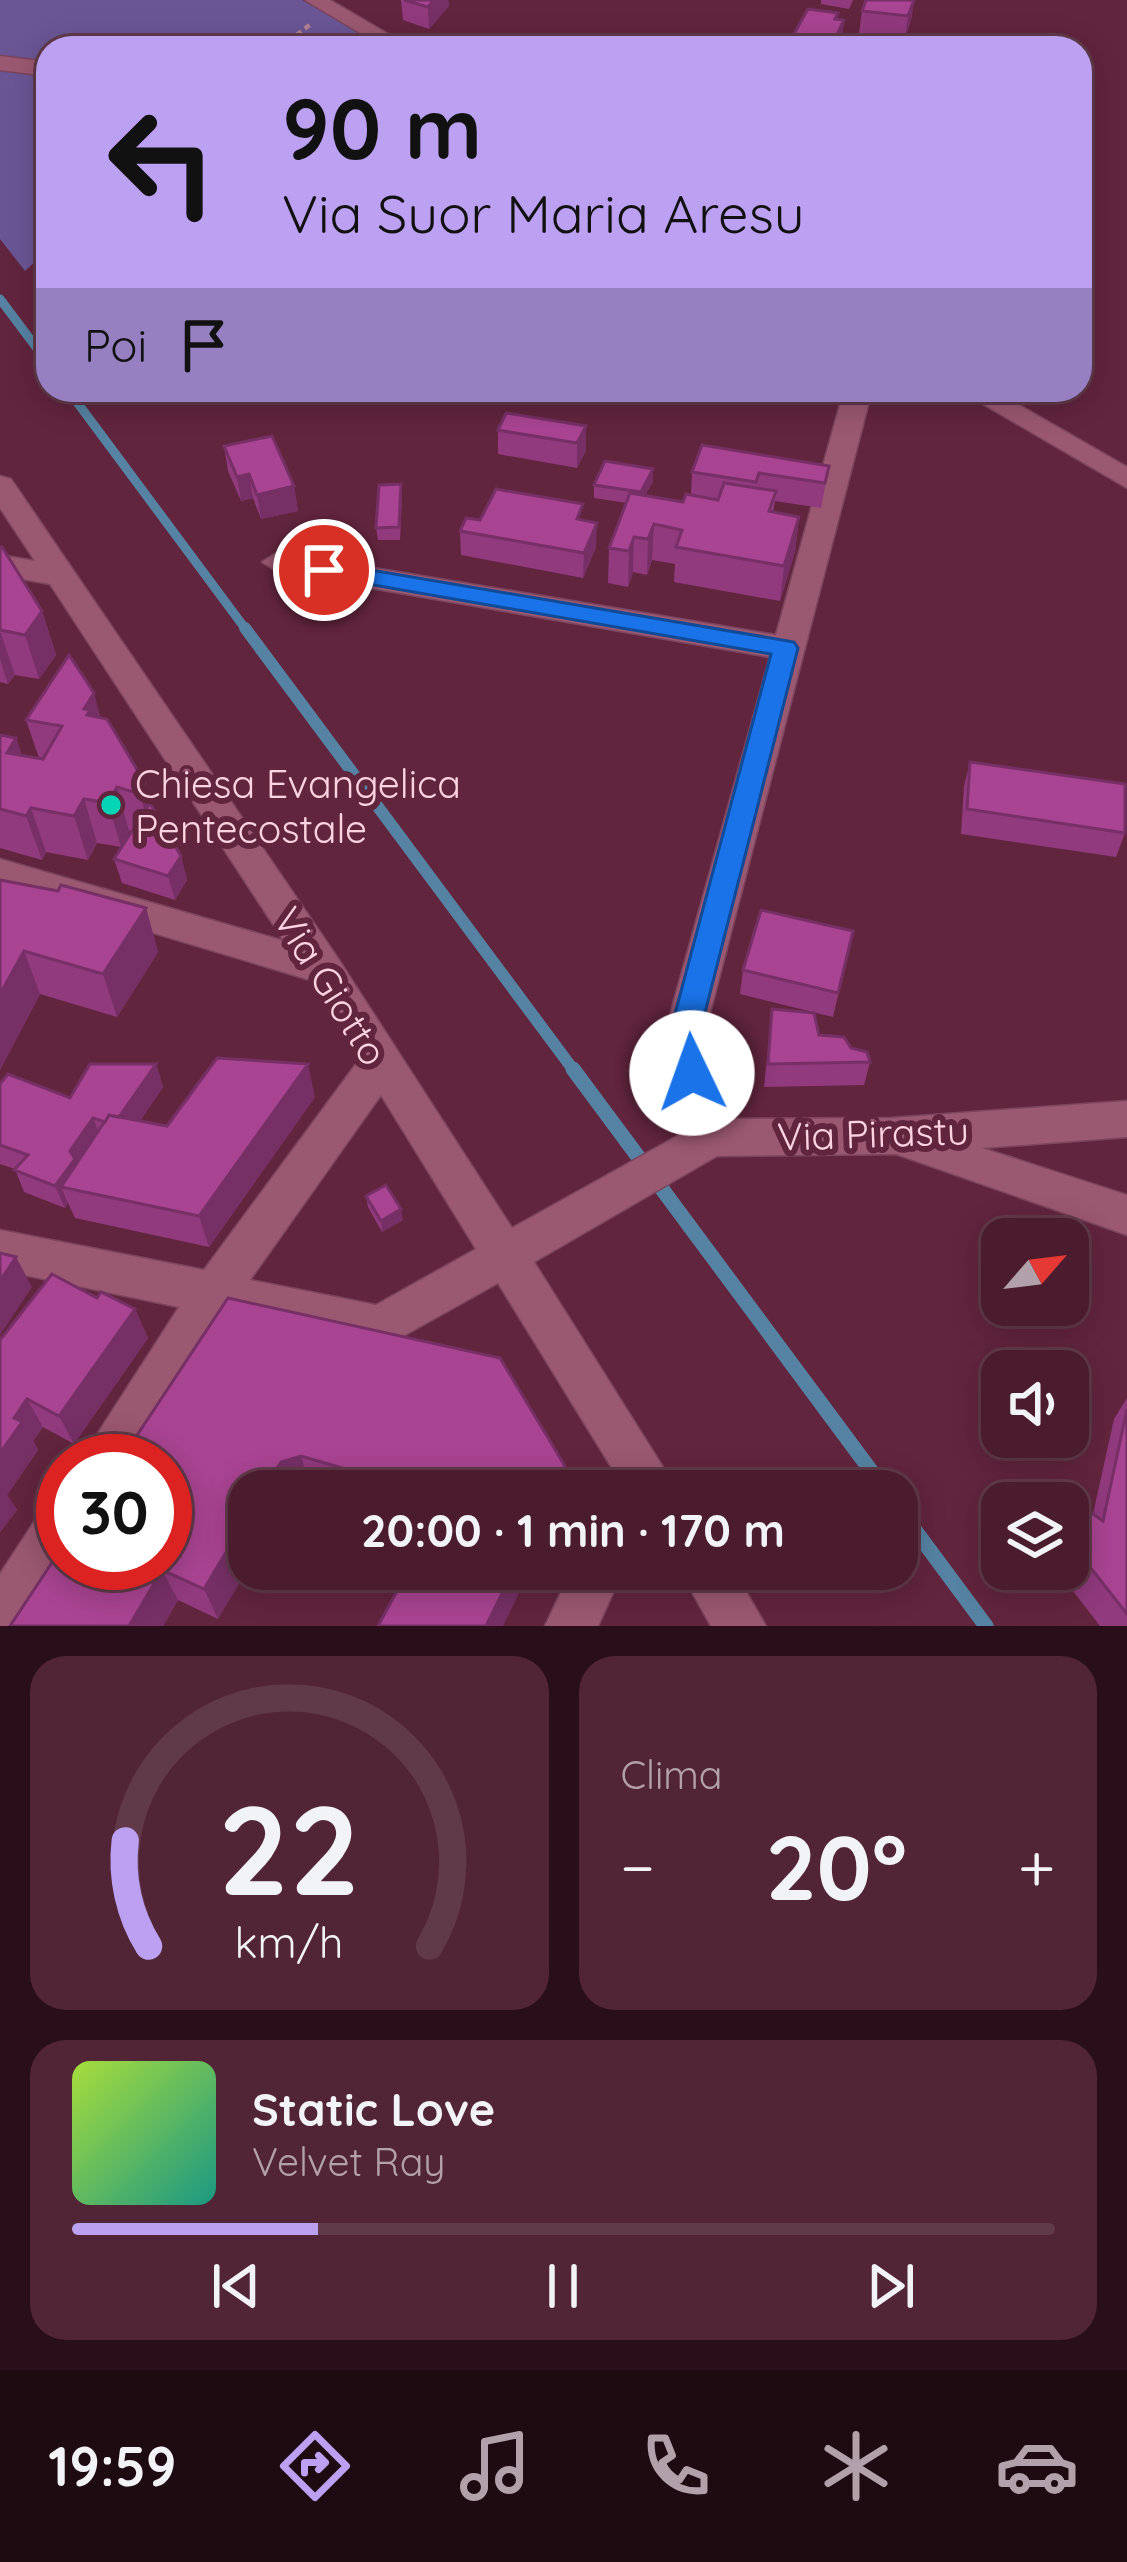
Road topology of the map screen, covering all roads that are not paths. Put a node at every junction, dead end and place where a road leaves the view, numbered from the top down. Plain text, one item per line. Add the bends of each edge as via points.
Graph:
1 (315, 0) edge
2 (380, 36) edge
3 (0, 63) edge
4 (36, 68) edge
5 (855, 402) edge
6 (994, 402) edge
7 (1127, 479) edge
8 (0, 486) edge
9 (278, 562) dead end
10 (0, 565) edge
11 (61, 576) junction
12 (785, 648) junction
13 (0, 873) edge
14 (322, 968) junction
15 (380, 1064) junction
16 (1127, 1119) edge
17 (891, 1136) junction
18 (697, 1146) junction
19 (1127, 1215) edge
20 (0, 1250) edge
21 (507, 1257) junction
22 (212, 1296) junction
23 (122, 1434) edge
24 (641, 1470) edge
25 (36, 1564) edge
26 (589, 1590) edge
27 (717, 1590) edge
28 (0, 1619) edge
29 (571, 1626) edge
30 (740, 1626) edge

1 - 2 street
3 - 4 street
5 - 12 street
6 - 7 street
8 - 11 street, Via Giotto
9 - 12 street
10 - 11 street
11 - 14 street, Via Giotto
12 - 18 street via 683,1040
13 - 14 street
14 - 15 street, Via Giotto
15 - 21 street, Via Giotto
15 - 22 street
16 - 17 street, Via Pirastu
17 - 18 street, Via Pirastu
17 - 19 street
18 - 21 street, Via Pirastu
20 - 22 street, Via Pirastu
21 - 22 street, Via Pirastu via 380,1327
21 - 24 street, Via Giotto
22 - 23 street
25 - 28 street
26 - 29 street
27 - 30 street

